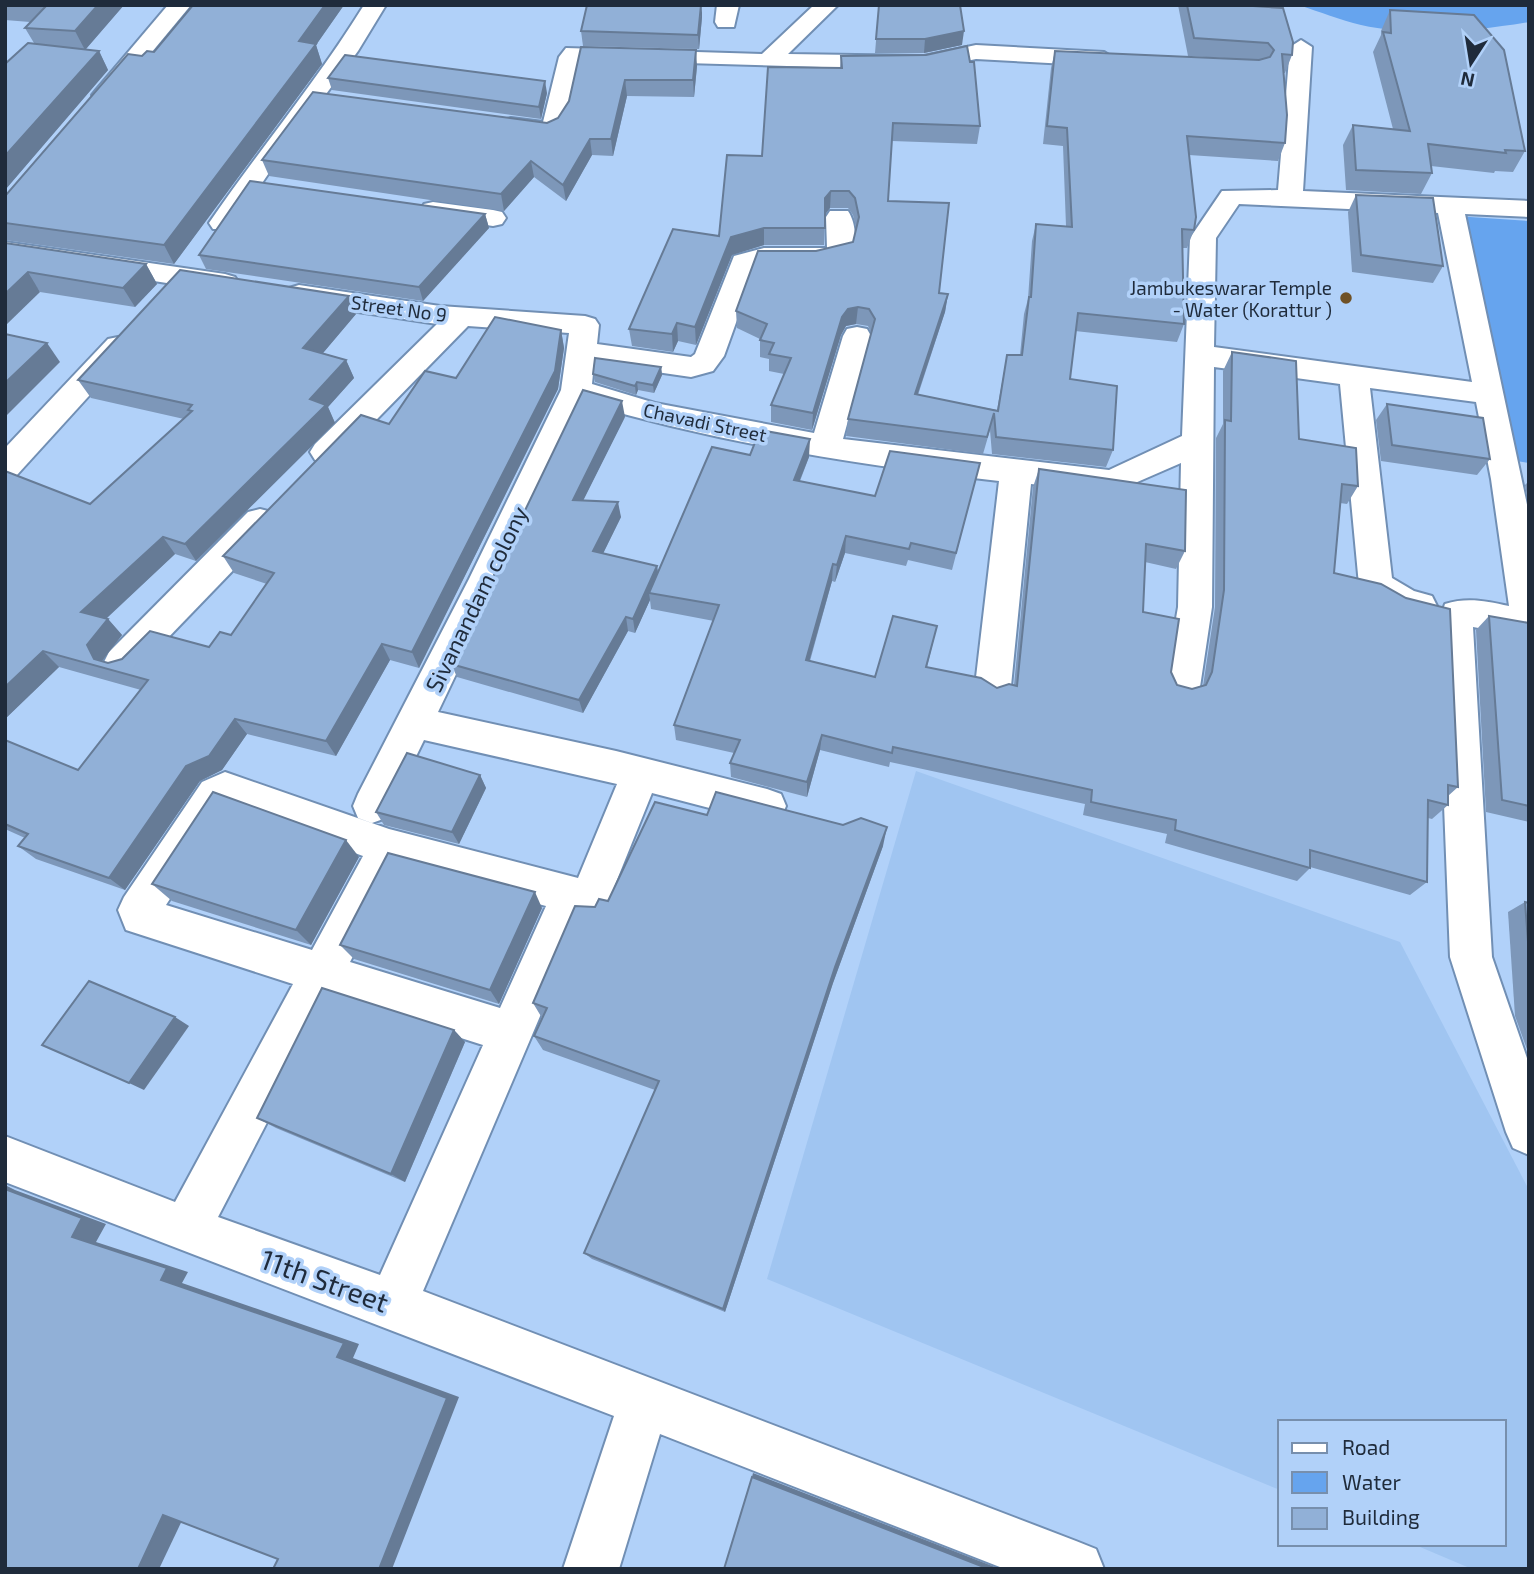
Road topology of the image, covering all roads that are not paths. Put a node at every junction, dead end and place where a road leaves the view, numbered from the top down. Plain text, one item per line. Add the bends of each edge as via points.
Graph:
1 (180, 5) edge
2 (375, 5) edge
3 (827, 5) edge
4 (1301, 47) dead end
5 (768, 61) junction
6 (1128, 61) edge
7 (313, 97) junction
8 (340, 100) edge
9 (92, 109) edge
10 (488, 122) edge
11 (250, 184) junction
12 (277, 188) edge
13 (1290, 199) junction
14 (1450, 206) junction
15 (412, 207) edge
16 (1529, 209) edge
17 (839, 217) dead end
18 (493, 218) dead end
19 (5, 250) edge
20 (188, 269) junction
21 (461, 316) junction
22 (137, 326) edge
23 (856, 336) dead end
24 (581, 351) junction
25 (1199, 355) junction
26 (1354, 376) junction
27 (576, 390) junction
28 (1489, 394) junction
29 (1196, 442) junction
30 (825, 447) junction
31 (5, 468) edge
32 (1016, 471) junction
33 (306, 473) edge
34 (1518, 481) edge
35 (277, 503) edge
36 (1457, 614) junction
37 (1529, 623) edge
38 (122, 662) edge
39 (993, 686) edge
40 (1182, 687) edge
41 (415, 723) junction
42 (640, 774) junction
43 (372, 806) dead end
44 (801, 815) edge
45 (389, 847) junction
46 (588, 904) edge
47 (323, 972) junction
48 (512, 1033) junction
49 (1529, 1132) edge
50 (5, 1159) edge
51 (186, 1230) junction
52 (392, 1304) junction
53 (644, 1403) junction
54 (591, 1569) edge
55 (1076, 1569) edge

1 - 9 street
2 - 7 street
3 - 5 street
4 - 13 street
5 - 6 street via 924,63 976,52
5 - 10 street via 574,53 550,130
7 - 8 street
7 - 11 street
11 - 12 street
11 - 20 street
13 - 14 street
13 - 25 street via 1231,197 1203,238
14 - 16 street
14 - 28 street
15 - 18 street
17 - 24 street via 842,243 839,253 829,258 759,256 744,262 703,365
19 - 20 street, Street No 9
20 - 21 street, Street No 9 via 264,288
21 - 24 street, Street No 9 via 585,325
21 - 33 street
22 - 31 street
23 - 30 street
24 - 27 street, Sivanandam colony
25 - 26 street
25 - 29 street
26 - 28 street
26 - 36 street via 1376,585 1404,602
27 - 30 street, Chavadi Street via 655,413
27 - 41 street, Sivanandam colony
28 - 34 street
29 - 32 street, Chavadi Street via 1112,482
29 - 40 street via 1195,607
30 - 32 street, Chavadi Street
32 - 39 street
34 - 37 street
35 - 38 street
36 - 37 street
36 - 49 street via 1471,957
41 - 42 street
41 - 43 street, Sivanandam colony
42 - 44 street
42 - 46 street
45 - 47 street
45 - 47 street via 225,789 216,794 139,910 141,916
45 - 48 street via 565,892 570,898
47 - 48 street
47 - 51 street
48 - 52 street
50 - 51 street, 11th Street
51 - 52 street, 11th Street
52 - 53 street, 11th Street
53 - 54 street
53 - 55 street, 11th Street

